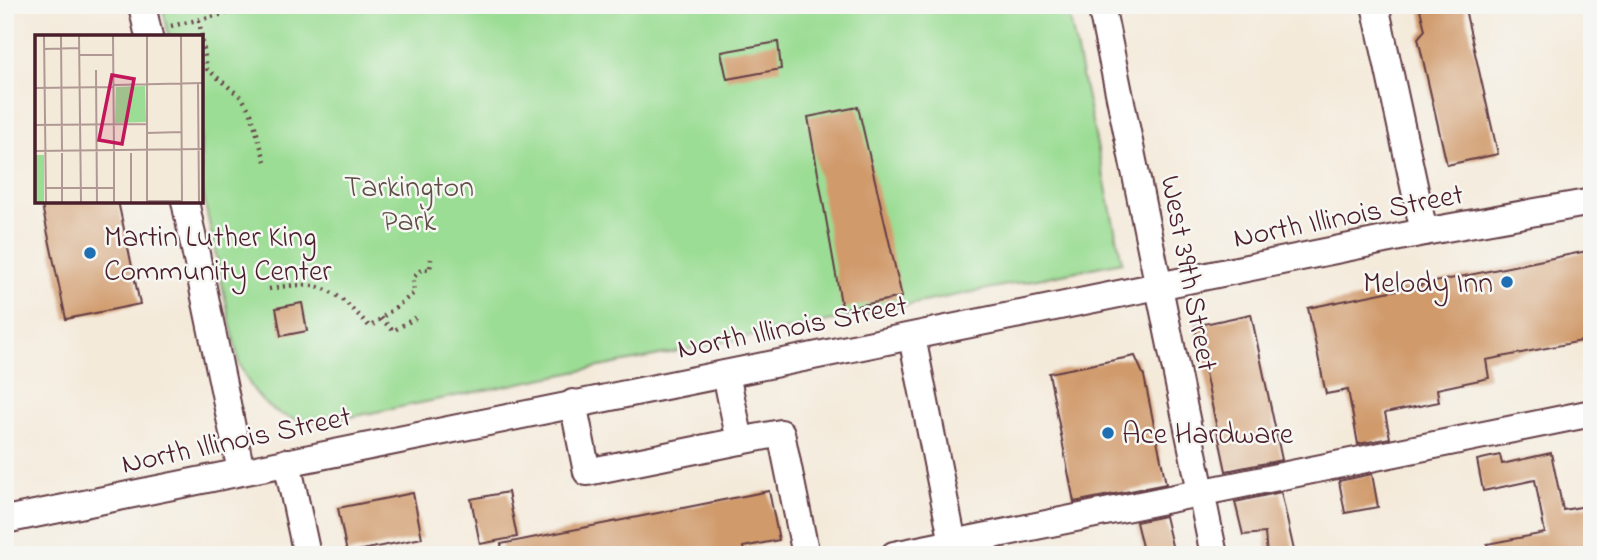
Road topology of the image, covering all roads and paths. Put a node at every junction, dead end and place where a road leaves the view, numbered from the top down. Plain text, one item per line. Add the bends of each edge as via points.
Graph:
1 (142, 5) edge
2 (242, 5) edge
3 (1101, 5) edge
4 (1375, 5) edge
5 (199, 20) junction
6 (156, 32) edge
7 (201, 35) edge
8 (203, 44) edge
9 (265, 160) dead end
10 (1592, 202) edge
11 (185, 203) edge
12 (1424, 232) junction
13 (430, 259) dead end
14 (1158, 287) junction
15 (270, 289) dead end
16 (416, 317) dead end
17 (381, 318) junction
18 (912, 337) junction
19 (726, 374) junction
20 (573, 404) junction
21 (1592, 413) edge
22 (740, 441) junction
23 (287, 462) junction
24 (242, 471) junction
25 (1201, 492) junction
26 (5, 520) edge
27 (953, 543) junction
28 (307, 555) edge
29 (806, 555) edge
30 (894, 555) edge
31 (1214, 555) edge

1 - 6 street
2 - 5 path via 237,11
3 - 14 street, West 39th Street
4 - 12 street
5 - 6 path
5 - 7 path
8 - 9 path via 207,69 242,98 251,113
10 - 12 street, North Illinois Street
11 - 24 street
12 - 14 street, North Illinois Street
13 - 17 path via 430,270 422,269 414,278 414,293
14 - 18 street, North Illinois Street
14 - 25 street, West 39th Street
15 - 17 path via 304,284 338,294 370,327
16 - 17 path via 393,331
18 - 19 street, North Illinois Street
18 - 27 street
19 - 20 street, North Illinois Street
19 - 22 street
20 - 22 street via 587,472
20 - 23 street, North Illinois Street
21 - 25 street
22 - 29 street via 781,433
23 - 24 street, North Illinois Street
23 - 28 street
24 - 26 street, North Illinois Street
25 - 27 street
25 - 31 street, West 39th Street
27 - 30 street

